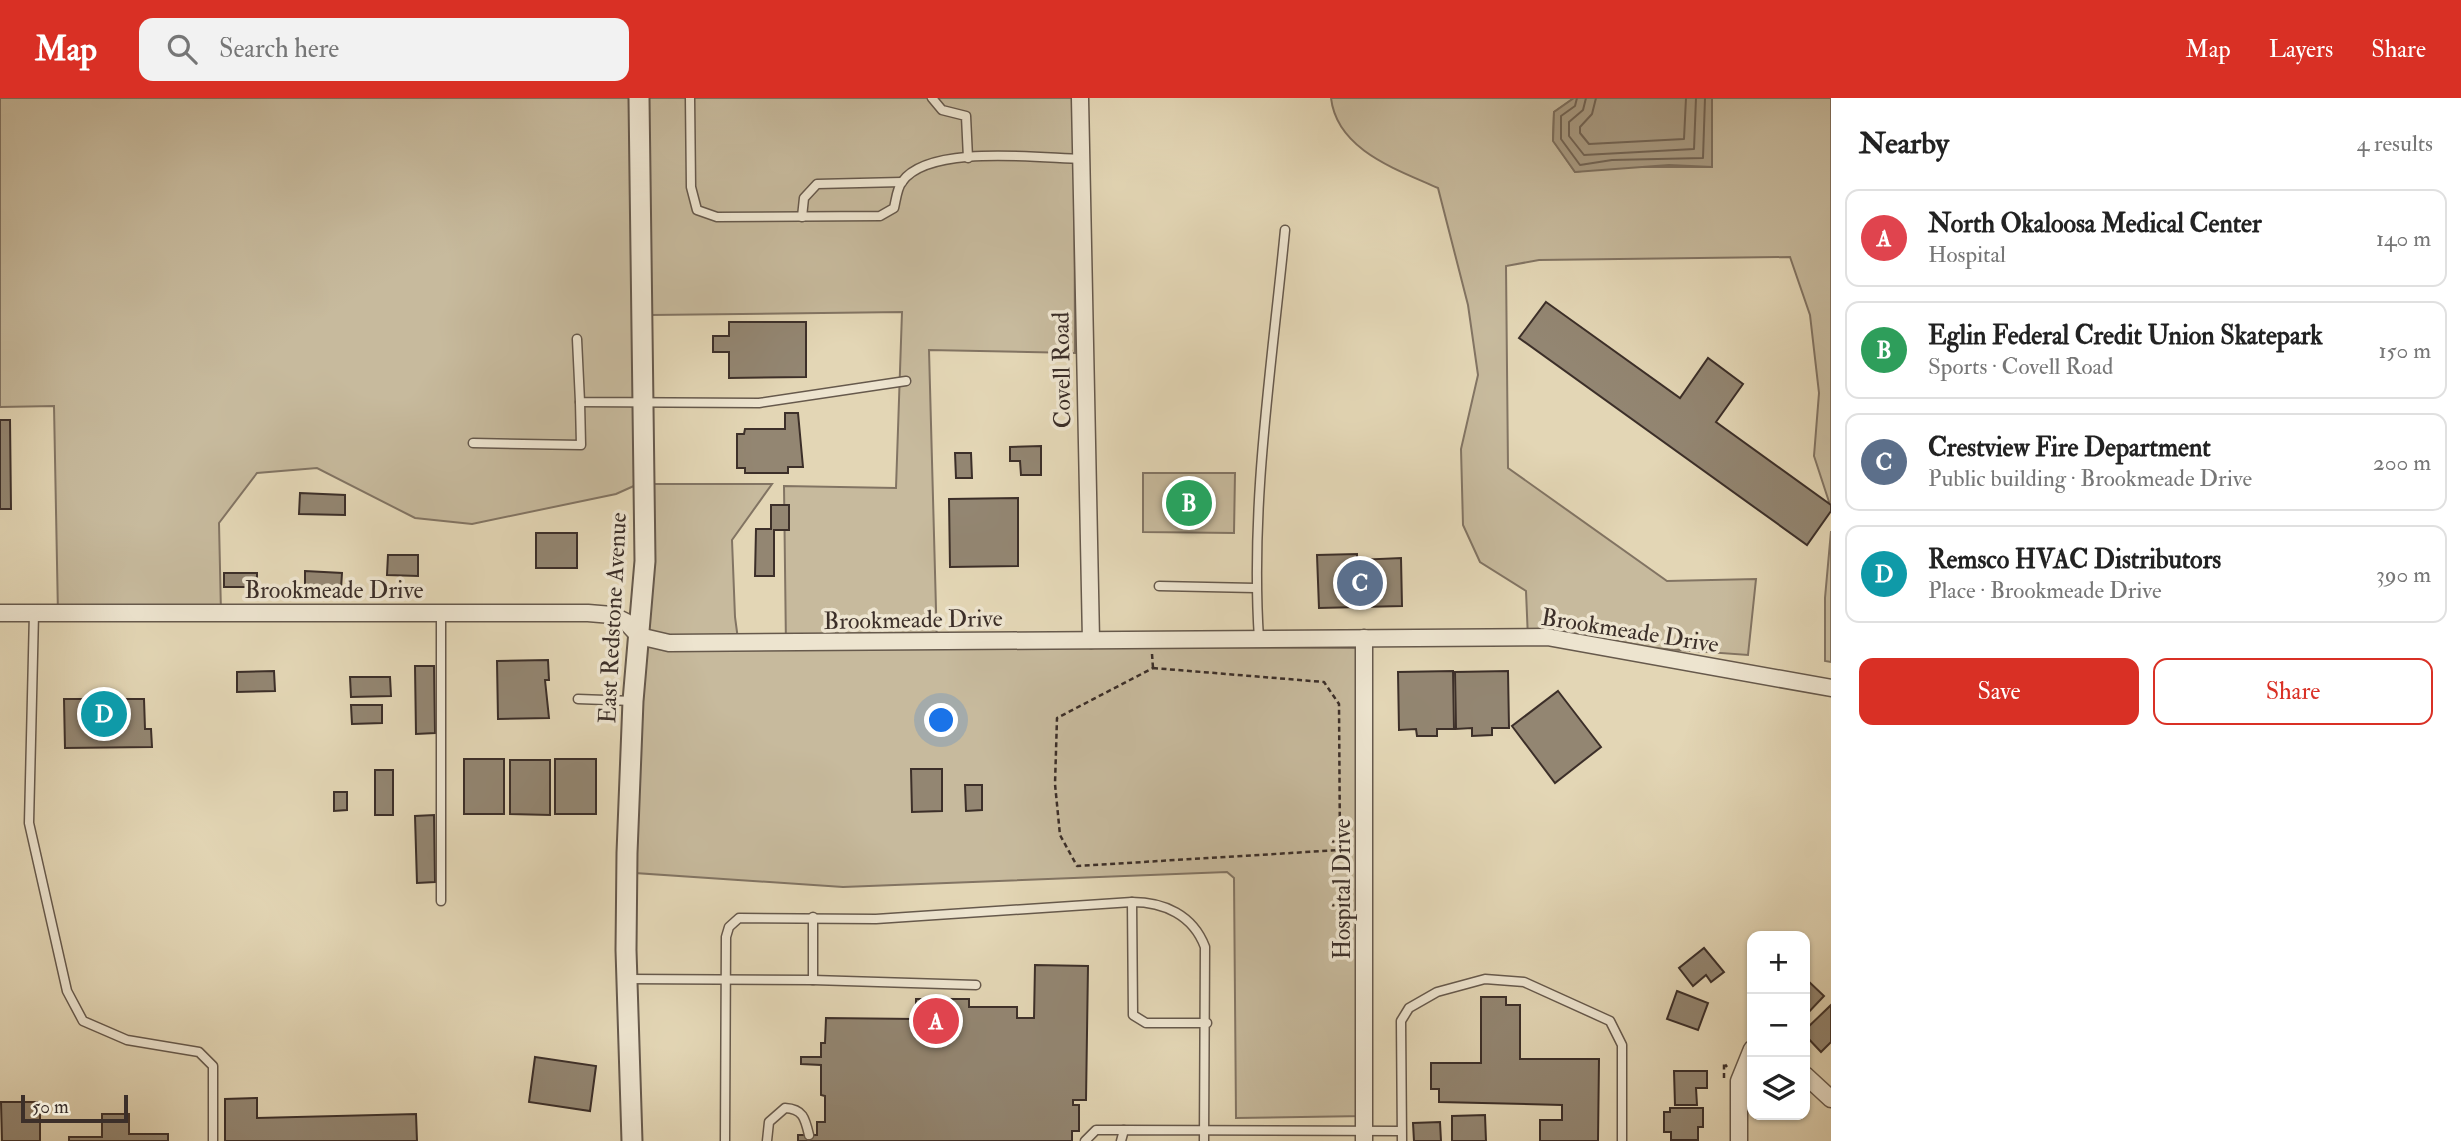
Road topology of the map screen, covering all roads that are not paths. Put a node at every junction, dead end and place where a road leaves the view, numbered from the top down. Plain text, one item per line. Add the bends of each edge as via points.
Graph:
1 (639, 98) edge
2 (690, 98) edge
3 (932, 98) edge
4 (1080, 98) edge
5 (968, 158) junction
6 (1081, 159) junction
7 (902, 182) junction
8 (802, 217) junction
9 (1285, 230) dead end
10 (577, 339) dead end
11 (906, 381) dead end
12 (580, 402) junction
13 (643, 402) junction
14 (473, 443) dead end
15 (1159, 586) dead end
16 (1255, 588) junction
17 (0, 613) edge
18 (34, 613) junction
19 (441, 613) junction
20 (639, 636) junction
21 (1364, 638) junction
22 (1259, 639) junction
23 (1091, 640) junction
24 (1831, 688) edge
25 (578, 699) dead end
26 (633, 701) junction
27 (441, 901) dead end
28 (1132, 902) junction
29 (813, 917) junction
30 (627, 979) junction
31 (725, 979) junction
32 (813, 980) junction
33 (976, 985) dead end
34 (1207, 1023) junction
35 (1749, 1057) edge
36 (1810, 1080) edge
37 (1831, 1099) edge
38 (1124, 1130) junction
39 (1401, 1130) junction
40 (1204, 1131) junction
41 (809, 1135) dead end
42 (1364, 1136) edge
43 (213, 1141) edge
44 (632, 1141) edge
45 (724, 1141) edge
46 (767, 1141) edge
47 (1085, 1141) edge
48 (1121, 1141) edge
49 (1204, 1141) edge
50 (1402, 1141) edge
51 (1622, 1141) edge
52 (1738, 1141) edge

1 - 13 street, East Redstone Avenue
2 - 8 lane via 691,187 697,210 717,217
3 - 5 lane via 942,110 966,116
4 - 6 street, Covell Road
5 - 6 lane
5 - 7 lane via 922,166
6 - 23 street, Covell Road
7 - 8 lane via 894,208 880,216
7 - 8 lane via 817,184 804,198
9 - 16 lane
10 - 12 lane
11 - 13 lane via 759,403
12 - 13 lane
12 - 14 lane via 580,445
13 - 20 street, East Redstone Avenue via 645,561
15 - 16 lane
16 - 22 lane
17 - 18 street, Brookmeade Drive
18 - 19 street, Brookmeade Drive
18 - 43 lane via 29,823 67,990 83,1021 127,1040 200,1052 212,1066
19 - 20 street, Brookmeade Drive via 612,615
19 - 27 lane
20 - 23 street, Brookmeade Drive via 669,643
20 - 26 street, East Redstone Avenue
21 - 22 street, Brookmeade Drive
21 - 24 street, Brookmeade Drive via 1547,637
21 - 42 street, Hospital Drive
22 - 23 street, Brookmeade Drive
25 - 26 lane
26 - 30 street, East Redstone Avenue
28 - 29 lane via 876,919
28 - 34 lane via 1174,910 1200,934 1208,961
28 - 34 lane via 1133,1015 1146,1023
29 - 31 lane via 739,918 726,937
29 - 32 lane
30 - 31 lane
30 - 44 street, East Redstone Avenue
31 - 32 lane
31 - 45 lane
32 - 33 lane
34 - 40 lane
35 - 52 street via 1739,1081
36 - 37 street
38 - 40 lane
38 - 47 lane via 1096,1129
38 - 48 lane
39 - 42 lane
39 - 50 lane
39 - 51 lane via 1401,1021 1409,1008 1437,992 1485,979 1524,982 1610,1021 1622,1045
40 - 42 lane
40 - 49 lane
41 - 46 lane via 805,1117 796,1109 785,1108 769,1122

